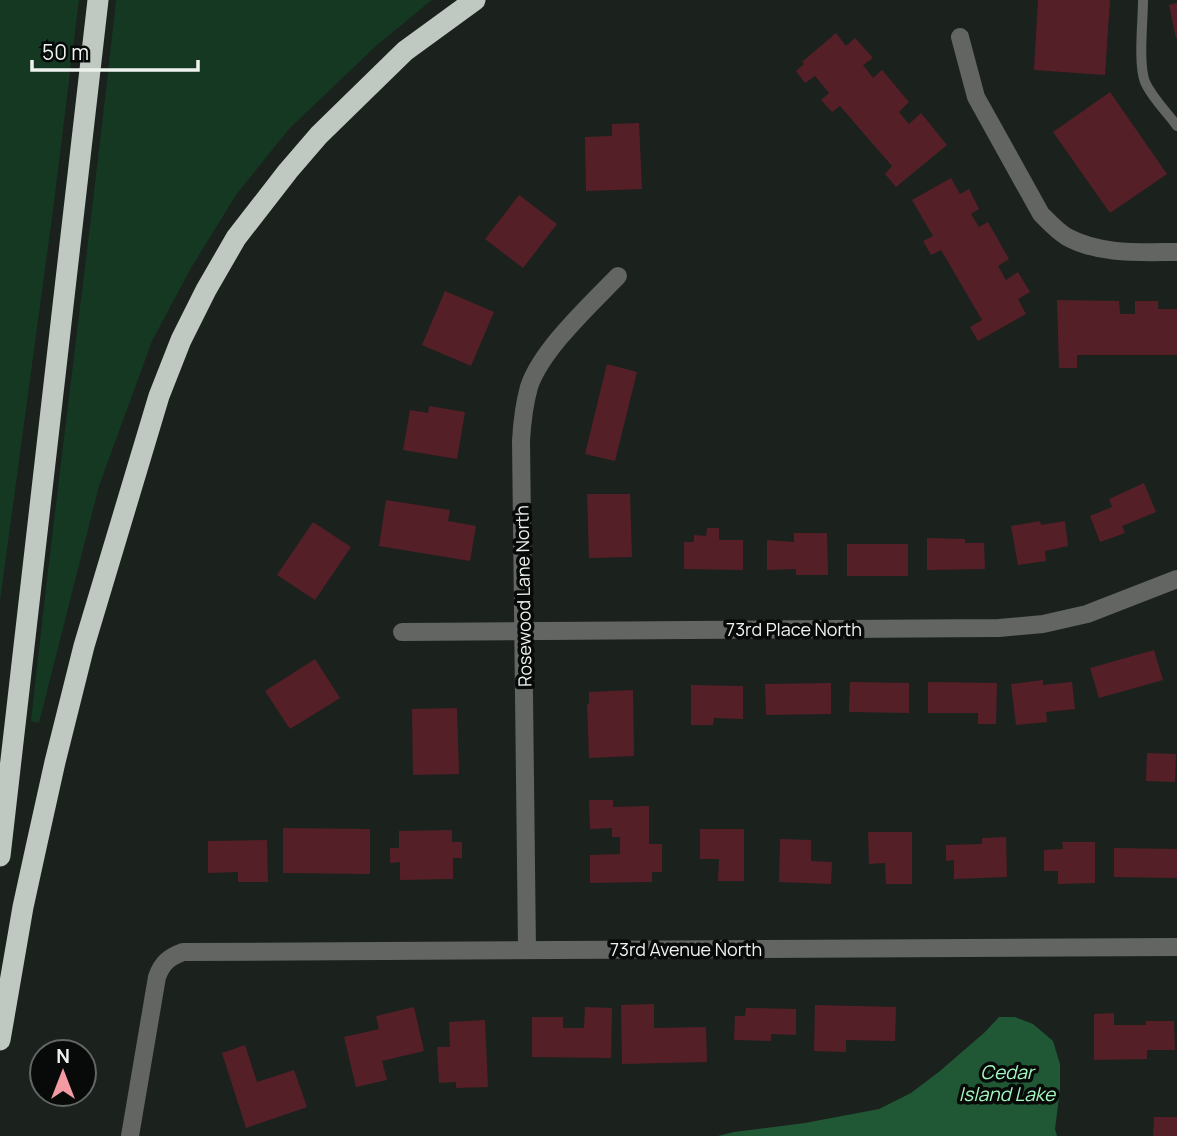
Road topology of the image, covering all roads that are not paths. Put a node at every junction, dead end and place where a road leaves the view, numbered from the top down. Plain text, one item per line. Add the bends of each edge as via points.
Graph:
1 (98, 0) edge
2 (475, 0) edge
3 (1143, 0) edge
4 (960, 37) dead end
5 (1177, 126) edge
6 (1177, 251) edge
7 (618, 276) dead end
8 (1177, 579) edge
9 (523, 630) junction
10 (402, 632) dead end
11 (0, 856) edge
12 (1177, 947) edge
13 (527, 949) junction
14 (0, 1040) edge
15 (131, 1136) edge

1 - 11 highway
2 - 14 highway via 405,51 295,162 236,238 181,340 159,396 84,646 23,906
3 - 5 lane via 1144,80
4 - 6 street via 976,97 1041,214 1054,227 1095,247
7 - 9 street, Rosewood Lane North via 542,360 530,386 521,441
8 - 9 street, 73rd Place North via 1087,614 999,628
9 - 10 street, 73rd Place North
9 - 13 street, Rosewood Lane North
12 - 13 street, 73rd Avenue North
13 - 15 street, 73rd Avenue North via 173,955 160,968

